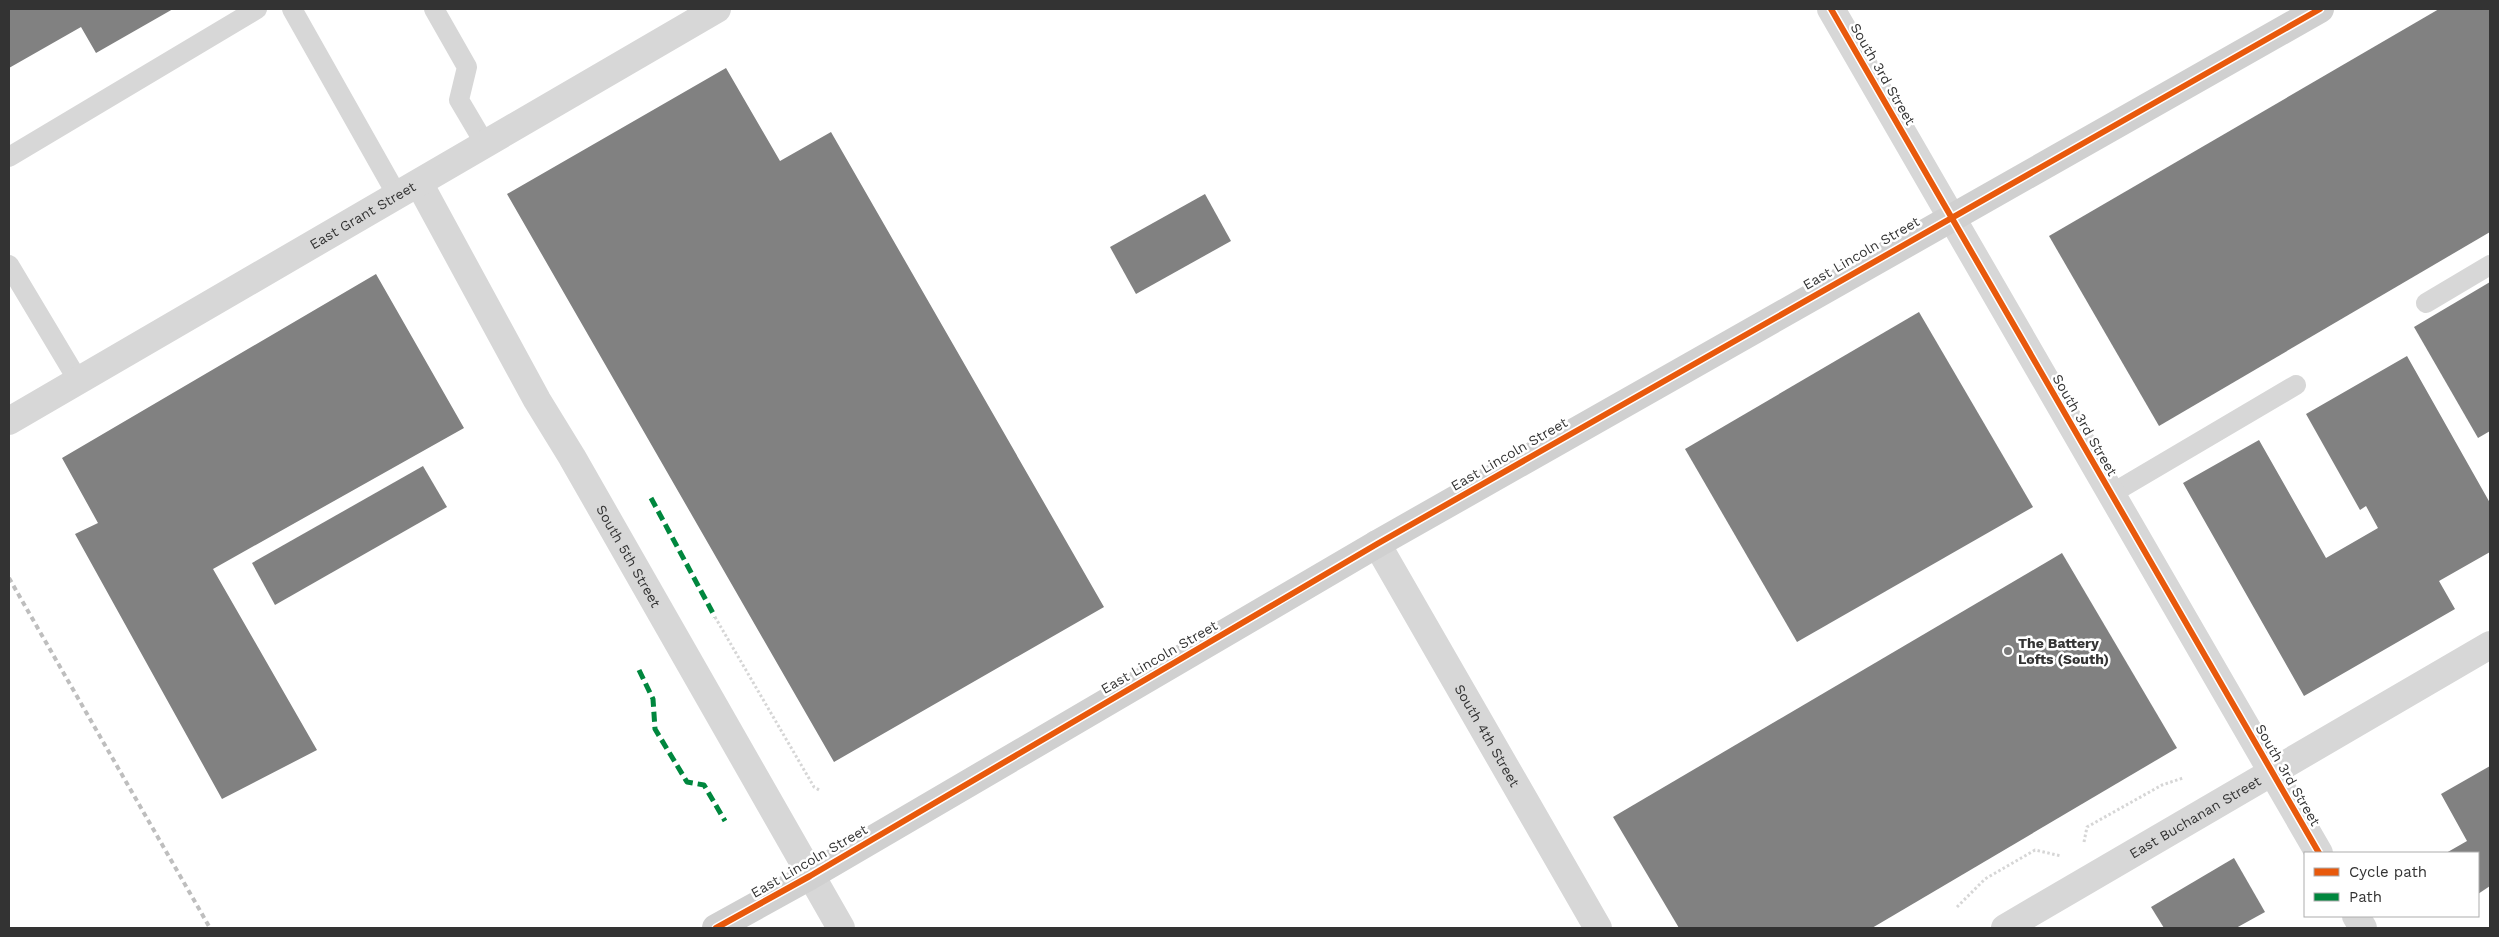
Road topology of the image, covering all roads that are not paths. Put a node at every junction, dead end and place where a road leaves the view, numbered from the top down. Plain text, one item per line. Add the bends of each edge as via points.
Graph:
1 (257, 9) edge
2 (292, 9) edge
3 (434, 9) edge
4 (717, 9) edge
5 (1830, 9) edge
6 (2320, 9) edge
7 (485, 144) junction
8 (9, 157) edge
9 (408, 189) junction
10 (1951, 216) junction
11 (9, 264) edge
12 (2490, 265) edge
13 (2426, 303) dead end
14 (78, 382) junction
15 (2296, 384) dead end
16 (9, 422) edge
17 (2111, 494) junction
18 (1377, 544) junction
19 (2490, 645) edge
20 (2271, 772) junction
21 (2318, 852) edge
22 (810, 876) junction
23 (2357, 917) edge
24 (716, 928) edge
25 (840, 928) edge
26 (1598, 928) edge
27 (2004, 928) edge
28 (2363, 928) edge

1 - 8 lane
2 - 9 lane
3 - 7 lane via 466,67 459,100
4 - 7 street, East Grant Street
5 - 10 street, South 3rd Street
6 - 10 main road, East Lincoln Street
7 - 9 street, East Grant Street
9 - 14 street, East Grant Street
9 - 22 street, South 5th Street via 572,457
10 - 17 street, South 3rd Street
10 - 18 main road, East Lincoln Street
11 - 14 lane
12 - 13 lane
14 - 16 street, East Grant Street
15 - 17 lane
17 - 20 street, South 3rd Street
18 - 22 main road, East Lincoln Street
18 - 26 street, South 4th Street
19 - 20 street, East Buchanan Street
20 - 21 street, South 3rd Street
20 - 27 street, East Buchanan Street
22 - 24 main road, East Lincoln Street
22 - 25 street, South 5th Street
23 - 28 street

